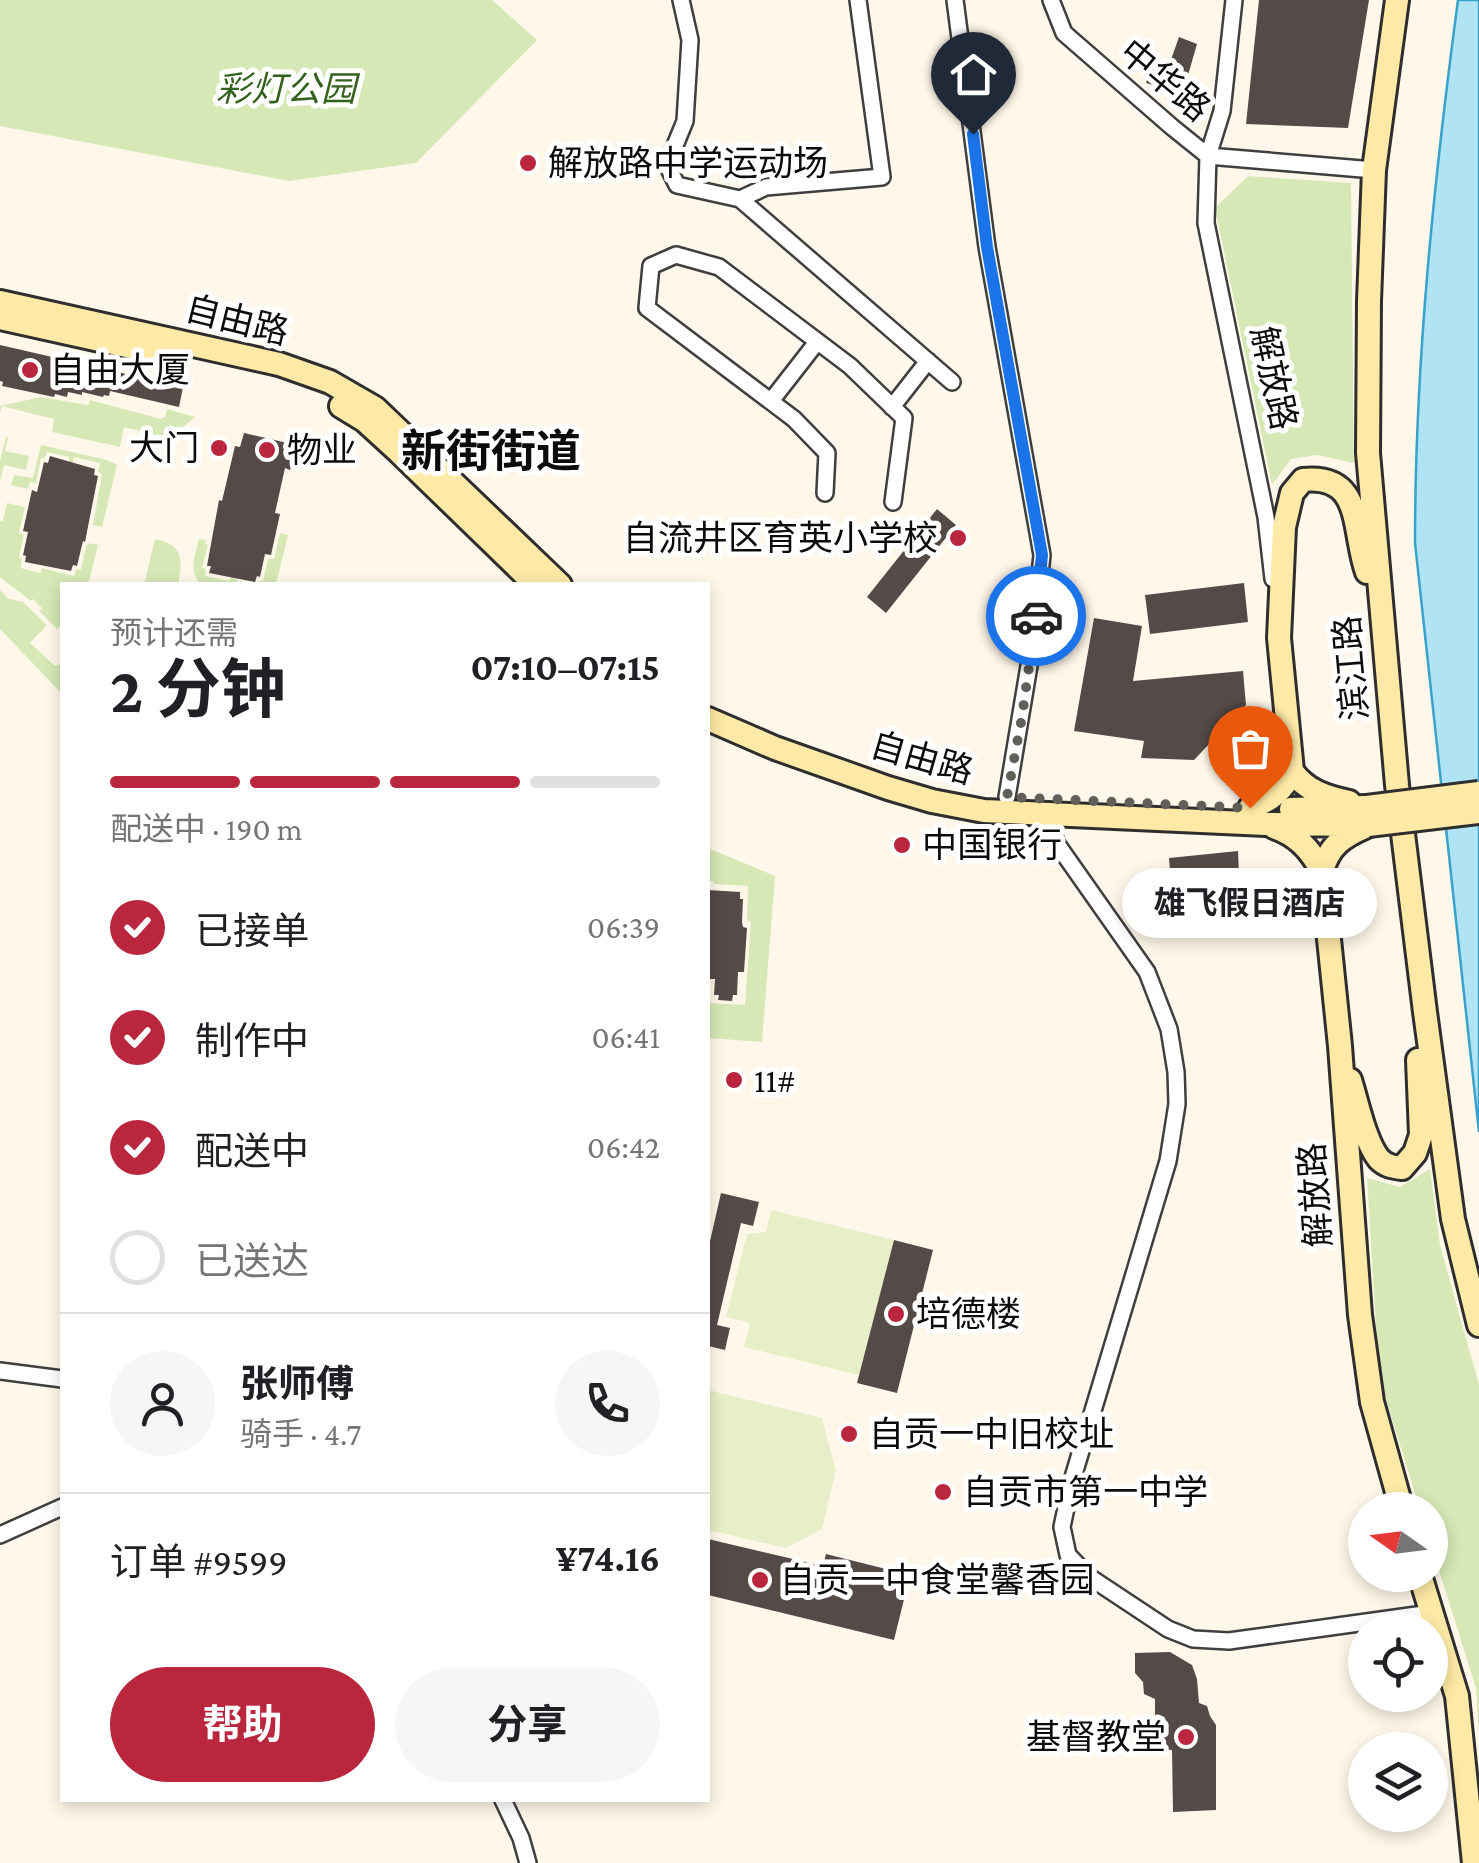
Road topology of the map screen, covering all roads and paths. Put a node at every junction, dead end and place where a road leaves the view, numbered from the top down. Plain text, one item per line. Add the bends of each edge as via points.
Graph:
1 (682, 0) edge
2 (858, 0) edge
3 (954, 0) edge
4 (1051, 0) edge
5 (1234, 0) edge
6 (1397, 0) edge
7 (1208, 156) junction
8 (1374, 170) junction
9 (740, 199) junction
10 (0, 302) edge
11 (0, 318) edge
12 (817, 342) junction
13 (928, 361) junction
14 (952, 382) dead end
15 (771, 402) junction
16 (892, 407) junction
17 (825, 493) dead end
18 (893, 502) dead end
19 (533, 582) edge
20 (557, 582) edge
21 (1380, 609) junction
22 (1279, 638) junction
23 (710, 703) edge
24 (710, 720) edge
25 (1292, 771) junction
26 (1479, 793) edge
27 (1007, 797) junction
28 (1479, 812) edge
29 (1045, 814) junction
30 (1258, 816) junction
31 (1368, 816) junction
32 (1322, 871) junction
33 (1424, 1012) junction
34 (1340, 1046) junction
35 (1479, 1324) edge
36 (0, 1372) edge
37 (60, 1379) edge
38 (1397, 1492) edge
39 (60, 1508) edge
40 (0, 1535) edge
41 (1348, 1625) edge
42 (1448, 1665) edge
43 (504, 1802) edge
44 (528, 1863) edge
45 (1474, 1863) edge

1 - 9 street via 690,40 685,121 667,165 677,185
2 - 9 street via 882,177 766,187
3 - 27 street via 987,247 1042,555
4 - 7 street, 中华路 via 1064,33
5 - 7 street, 解放路 via 1222,111
6 - 8 main road, 滨江路
7 - 8 street
7 - 22 street, 解放路 via 1206,222 1266,517
8 - 21 main road, 滨江路 via 1368,453
9 - 13 street
10 - 20 main road, 自由路 via 279,364 330,382 375,408
11 - 19 main road, 自由路 via 274,378 324,396 364,420
12 - 15 street
12 - 15 street via 719,268 676,255 652,266 647,308
12 - 16 street
13 - 14 street
13 - 16 street
15 - 17 street via 827,453
16 - 18 street via 904,418
21 - 22 main road via 1349,497 1321,478 1303,480 1292,493 1284,527
21 - 33 main road, 滨江路
22 - 25 main road, 解放路
23 - 27 main road, 自由路 via 892,774
24 - 29 main road, 自由路 via 903,792 984,811
25 - 30 main road
25 - 31 main road via 1311,790
26 - 31 main road, bridge
27 - 30 main road, 自由路
28 - 31 main road, bridge
29 - 30 main road, 自由路
29 - 41 street via 1057,844 1146,972 1169,1028 1176,1072 1168,1161 1071,1484 1062,1527 1068,1555 1088,1576 1193,1639 1229,1641
30 - 31 main road, 自由路
30 - 32 main road via 1292,833
31 - 32 main road via 1335,843
32 - 34 main road, 解放路
33 - 34 main road via 1421,1136 1402,1168 1378,1158
33 - 35 main road, 滨江路 via 1453,1219
34 - 38 main road, 解放路 via 1360,1315 1372,1402
36 - 37 street
39 - 40 street
42 - 45 main road via 1458,1696
43 - 44 street

